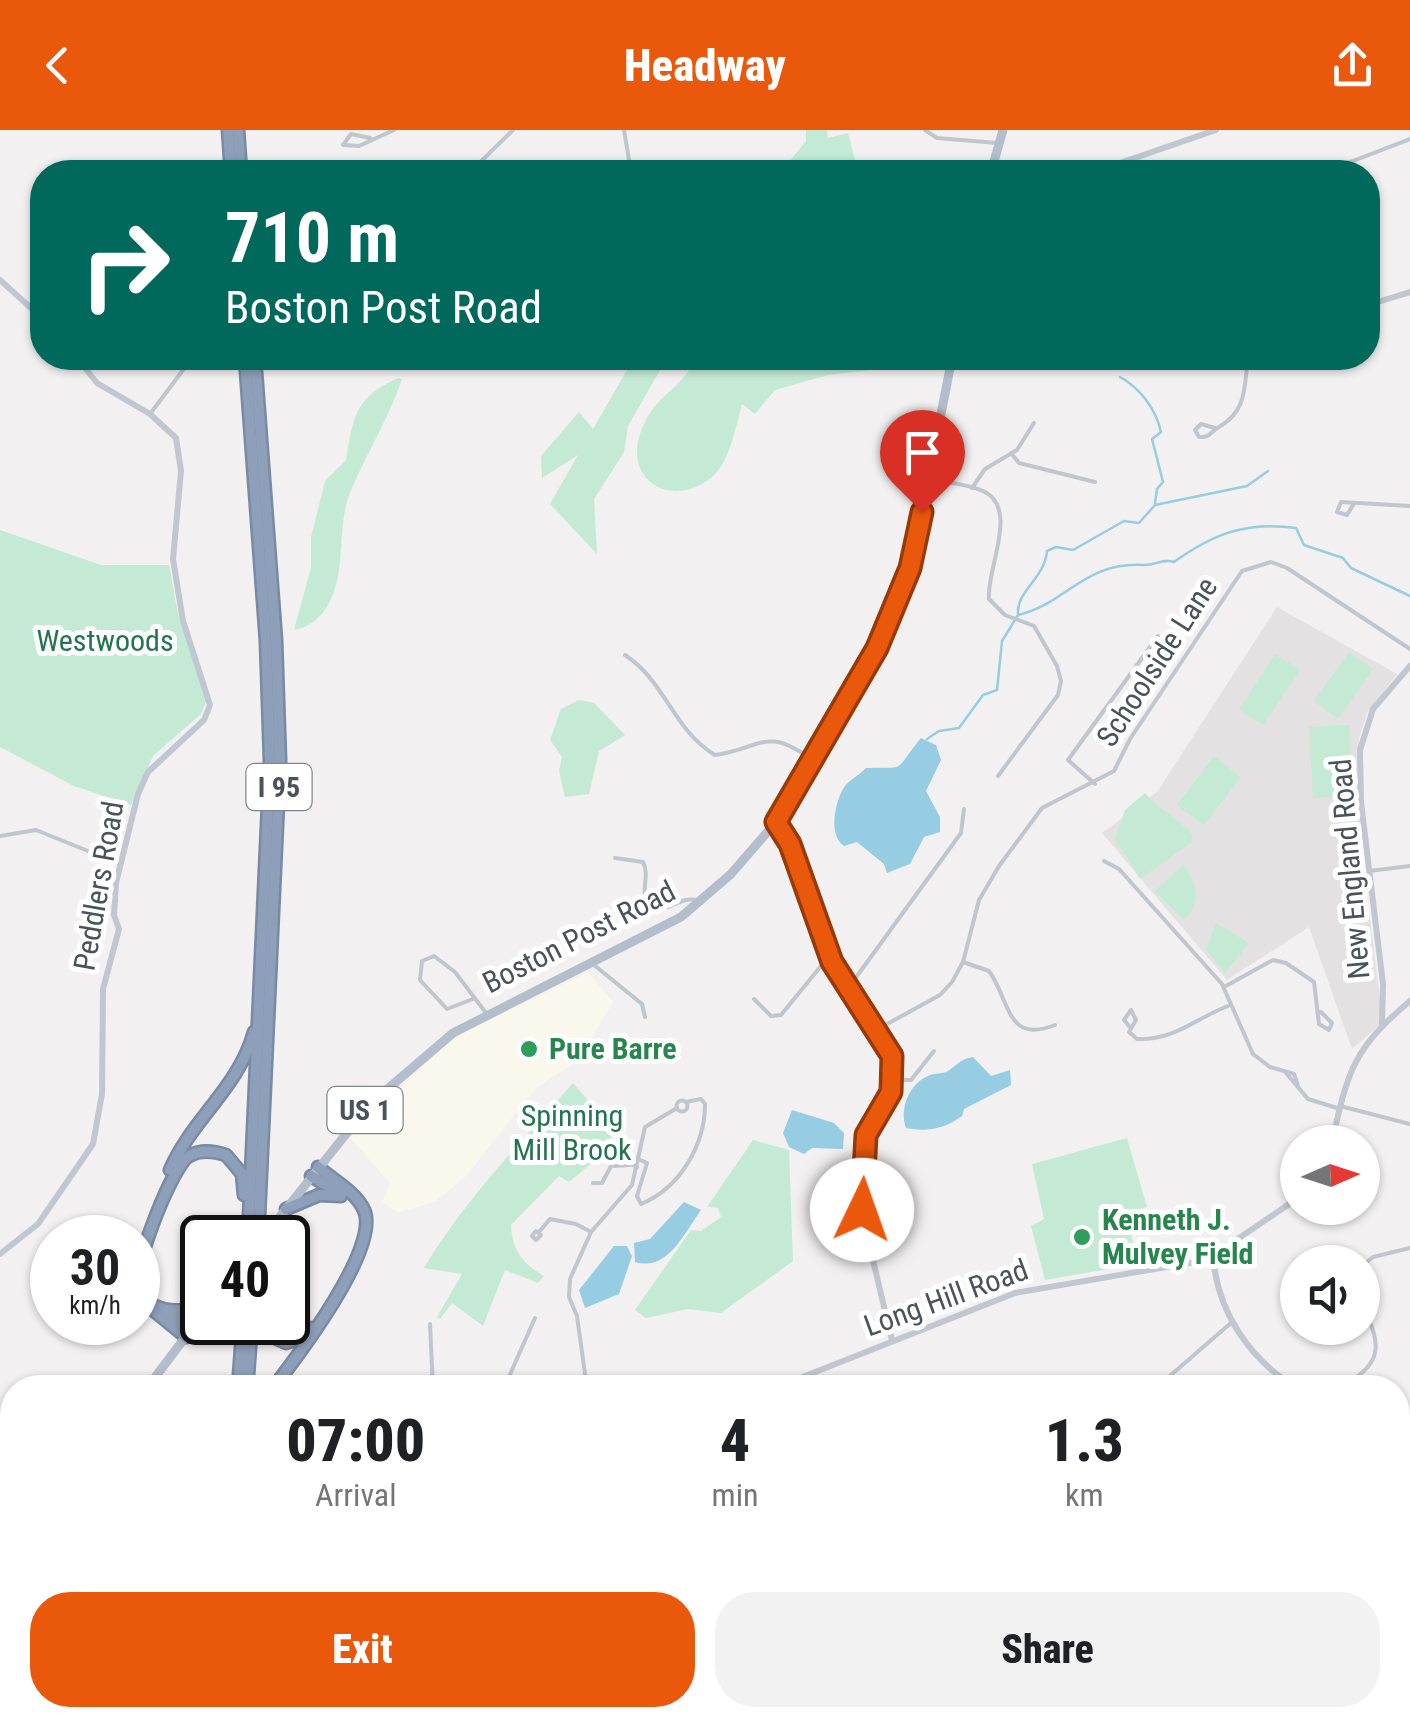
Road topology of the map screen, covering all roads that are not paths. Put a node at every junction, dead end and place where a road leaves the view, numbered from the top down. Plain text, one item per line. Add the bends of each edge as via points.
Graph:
1 (228, 130) edge
2 (238, 130) edge
3 (394, 130) edge
4 (514, 130) edge
5 (624, 130) edge
6 (925, 130) edge
7 (1003, 130) edge
8 (1216, 130) edge
9 (370, 138) junction
10 (1410, 139) edge
11 (999, 144) junction
12 (230, 160) edge
13 (240, 160) edge
14 (483, 160) edge
15 (629, 160) edge
16 (994, 160) edge
17 (1129, 160) edge
18 (1355, 160) edge
19 (0, 280) edge
20 (1410, 292) edge
21 (1380, 301) edge
22 (30, 307) edge
23 (87, 370) edge
24 (183, 370) edge
25 (246, 370) edge
26 (256, 370) edge
27 (950, 370) edge
28 (1247, 370) edge
29 (150, 414) junction
30 (1034, 423) dead end
31 (1216, 428) dead end
32 (1011, 454) junction
33 (928, 479) junction
34 (1095, 482) dead end
35 (972, 488) junction
36 (1353, 505) dead end
37 (1410, 506) edge
38 (1158, 636) dead end
39 (1410, 649) edge
40 (625, 655) dead end
41 (1410, 666) edge
42 (814, 762) junction
43 (998, 776) dead end
44 (1095, 784) junction
45 (964, 810) dead end
46 (776, 822) junction
47 (0, 836) edge
48 (614, 858) dead end
49 (1104, 861) dead end
50 (120, 864) junction
51 (1410, 866) edge
52 (1369, 871) junction
53 (700, 902) junction
54 (830, 956) junction
55 (591, 961) junction
56 (964, 962) junction
57 (850, 986) junction
58 (1223, 987) junction
59 (473, 999) junction
60 (754, 999) dead end
61 (1410, 1000) edge
62 (1228, 1006) junction
63 (260, 1007) junction
64 (1321, 1012) dead end
65 (486, 1013) junction
66 (646, 1016) dead end
67 (1055, 1024) dead end
68 (1382, 1024) junction
69 (1129, 1026) dead end
70 (878, 1029) junction
71 (934, 1051) dead end
72 (894, 1080) junction
73 (1340, 1107) junction
74 (1410, 1124) edge
75 (1336, 1125) edge
76 (638, 1159) junction
77 (638, 1167) junction
78 (314, 1172) junction
79 (593, 1183) dead end
80 (349, 1199) junction
81 (286, 1209) junction
82 (1280, 1211) edge
83 (154, 1215) edge
84 (158, 1215) edge
85 (250, 1215) edge
86 (255, 1215) edge
87 (259, 1215) edge
88 (279, 1215) edge
89 (539, 1232) dead end
90 (591, 1232) junction
91 (1410, 1248) edge
92 (0, 1254) edge
93 (1380, 1254) edge
94 (1214, 1257) junction
95 (1200, 1262) junction
96 (1214, 1276) junction
97 (160, 1310) edge
98 (160, 1311) edge
99 (536, 1318) dead end
100 (1232, 1322) junction
101 (430, 1324) dead end
102 (180, 1326) edge
103 (180, 1326) edge
104 (310, 1330) edge
105 (892, 1340) junction
106 (180, 1345) edge
107 (241, 1345) edge
108 (253, 1345) edge
109 (1375, 1345) edge
110 (157, 1375) edge
111 (239, 1375) edge
112 (249, 1375) edge
113 (283, 1375) edge
114 (432, 1375) edge
115 (510, 1375) edge
116 (585, 1375) edge
117 (807, 1375) edge
118 (1171, 1375) edge
119 (1279, 1375) edge
120 (1363, 1375) edge

1 - 12 highway
2 - 13 highway
3 - 9 street
4 - 14 street
5 - 15 street
6 - 11 street via 937,138
7 - 11 main road
8 - 17 street
9 - 9 street via 351,134 343,145 358,146
10 - 18 street
11 - 16 main road
19 - 22 street
20 - 21 street
23 - 29 street
24 - 29 street
25 - 63 highway, I 95 via 269,706
26 - 87 highway, I 95 via 280,760
27 - 33 main road, Boston Post Road / US 1
28 - 31 street via 1243,404
29 - 50 street, Peddlers Road via 180,450 172,559 182,621 210,705 204,720 148,772
30 - 32 street
32 - 34 street via 1019,462
32 - 35 street via 985,469
33 - 35 street
33 - 42 main road, Boston Post Road / US 1 via 900,597
35 - 43 street via 985,492 1001,520 990,599 1034,626 1061,680 1058,696
36 - 37 street
38 - 44 street, Schoolside Lane via 1068,760
39 - 44 street, Schoolside Lane via 1287,568 1271,562 1249,566 1114,771
40 - 42 street via 652,674 684,728 714,755 772,738
41 - 52 street, New England Road via 1373,708 1362,740
42 - 46 main road, Boston Post Road / US 1
44 - 56 street, Schoolside Lane via 1042,808 1020,836 979,900
45 - 57 street via 954,844
46 - 53 main road, Boston Post Road / US 1
46 - 54 street
47 - 50 street via 36,830
48 - 53 street via 644,862 642,893 650,907 664,910 687,898
49 - 58 street via 1119,869
50 - 92 street, Peddlers Road via 114,900 119,930 102,989 102,1094 93,1144 38,1224
51 - 52 street
52 - 68 street, New England Road
53 - 55 main road, Boston Post Road / US 1
54 - 57 street
54 - 60 street via 781,1015 771,1016
55 - 65 main road, Boston Post Road / US 1
55 - 66 street via 642,1004
56 - 67 street via 990,972 1024,1030
56 - 70 street, Schoolside Lane via 940,995
57 - 70 street
58 - 62 street
58 - 64 street via 1272,960 1286,962 1314,982
59 - 59 street via 445,961 422,961 420,980 447,1008
59 - 65 street
61 - 68 street
62 - 69 street via 1150,1040 1137,1039
62 - 73 street via 1253,1054 1286,1073 1308,1100
63 - 83 highway via 247,1055 172,1165
63 - 86 highway, I 95
65 - 78 main road, Boston Post Road / US 1 via 370,1104
68 - 73 street via 1354,1059
70 - 72 street via 892,1056
71 - 72 street via 911,1080
72 - 105 street via 866,1135 862,1197
73 - 74 street
73 - 75 street
76 - 76 street via 648,1170 636,1196 641,1204 701,1145 705,1104 686,1102 684,1112 676,1108 652,1119
76 - 77 street
77 - 79 street via 615,1157 602,1184
77 - 90 street via 627,1194
78 - 80 highway
78 - 81 main road, Boston Post Road / US 1
78 - 113 highway via 360,1203 366,1232 315,1332
80 - 81 highway via 319,1194
80 - 104 highway via 363,1230
81 - 88 main road, Boston Post Road / US 1
82 - 94 street, Long Hill Road
84 - 85 highway via 174,1173 188,1157 213,1151 236,1162
89 - 90 street via 550,1219
90 - 116 street via 568,1290
91 - 93 street
94 - 95 street, Long Hill Road
94 - 96 street
95 - 96 street
95 - 105 street, Long Hill Road via 1027,1289
96 - 100 street
97 - 102 highway
98 - 103 highway
99 - 115 street
100 - 118 street
100 - 119 street via 1250,1353
101 - 114 street
105 - 117 street, Long Hill Road
106 - 110 main road
107 - 111 highway
108 - 112 highway
109 - 120 street

